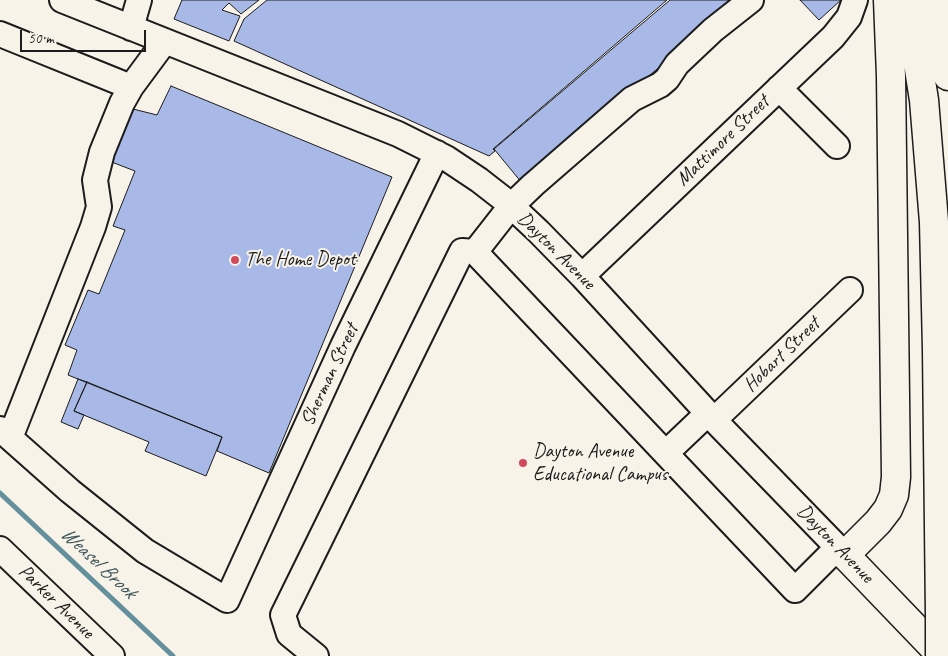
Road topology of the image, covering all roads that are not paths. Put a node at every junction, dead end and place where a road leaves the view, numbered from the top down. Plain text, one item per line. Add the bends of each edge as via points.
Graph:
1 (62, 0) edge
2 (139, 0) edge
3 (751, 0) edge
4 (856, 0) edge
5 (888, 0) edge
6 (908, 0) edge
7 (936, 0) edge
8 (131, 28) junction
9 (0, 34) edge
10 (165, 41) junction
11 (948, 76) edge
12 (131, 87) junction
13 (779, 88) junction
14 (837, 146) dead end
15 (437, 153) junction
16 (511, 206) junction
17 (474, 252) junction
18 (582, 276) junction
19 (850, 290) dead end
20 (711, 416) junction
21 (5, 434) edge
22 (666, 453) junction
23 (0, 548) edge
24 (842, 551) junction
25 (112, 656) edge
26 (316, 656) edge
27 (941, 656) edge

1 - 8 street, Dayton Avenue
2 - 8 street
3 - 16 street via 676,64 667,79 632,99
4 - 13 street, Mattimore Street via 849,17 833,37
5 - 24 main road via 896,477 888,509 878,522
6 - 27 main road, bridge via 924,100 934,222
7 - 11 main road
8 - 10 street, Dayton Avenue
9 - 12 street
10 - 12 street
10 - 15 street, Dayton Avenue via 398,134
12 - 21 street via 102,152 95,180 99,207 93,227
13 - 14 street
13 - 18 street, Mattimore Street
15 - 16 street, Dayton Avenue via 479,180
15 - 21 street, Sherman Street via 342,346 227,600 145,551
16 - 17 street
16 - 18 street, Dayton Avenue
17 - 22 street
17 - 26 street via 462,251 283,615 289,634
18 - 20 street, Dayton Avenue
19 - 20 street, Hobart Street
20 - 22 street, Hobart Street
20 - 24 street, Dayton Avenue
22 - 24 street via 795,590
23 - 25 street, Parker Avenue
24 - 27 main road, Dayton Avenue

